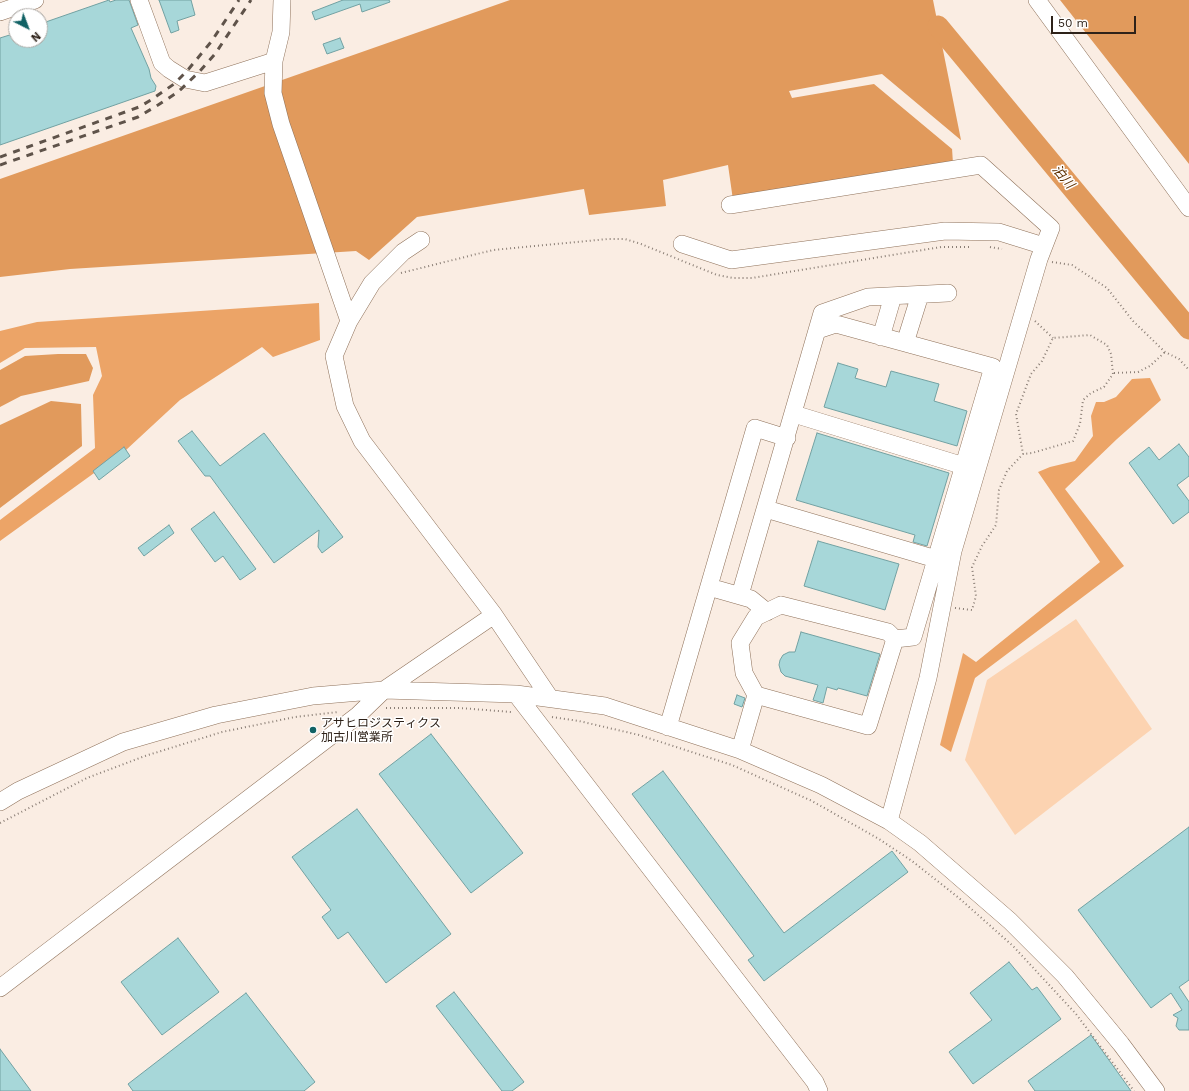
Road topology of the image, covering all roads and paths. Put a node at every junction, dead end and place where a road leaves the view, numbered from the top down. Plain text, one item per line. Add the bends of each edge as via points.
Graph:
1 (35, 0) edge
2 (139, 0) edge
3 (282, 0) edge
4 (1036, 0) edge
5 (0, 12) edge
6 (274, 61) junction
7 (730, 205) dead end
8 (1189, 208) edge
9 (421, 240) dead end
10 (682, 244) dead end
11 (1041, 252) junction
12 (948, 293) dead end
13 (920, 295) junction
14 (893, 296) junction
15 (1022, 316) junction
16 (349, 322) junction
17 (818, 330) junction
18 (881, 337) junction
19 (1053, 338) junction
20 (905, 343) junction
21 (1165, 352) junction
22 (1189, 370) edge
23 (1113, 374) junction
24 (794, 414) junction
25 (787, 438) junction
26 (1023, 454) junction
27 (964, 466) junction
28 (766, 509) junction
29 (936, 559) junction
30 (709, 586) junction
31 (740, 595) junction
32 (942, 606) junction
33 (767, 612) junction
34 (494, 615) junction
35 (895, 639) junction
36 (384, 690) junction
37 (516, 694) junction
38 (756, 695) junction
39 (550, 698) junction
40 (668, 726) junction
41 (740, 750) junction
42 (0, 802) edge
43 (889, 821) junction
44 (0, 988) edge
45 (819, 1091) edge
46 (1156, 1091) edge

1 - 5 street
2 - 6 street via 162,63 185,80 205,83
3 - 6 street via 281,32
4 - 8 street
6 - 16 street via 273,93 281,124
7 - 11 street via 981,165 1051,228
9 - 16 street via 403,252 372,283
10 - 11 street via 731,260 945,231 999,232
11 - 15 street
11 - 21 path via 1072,266 1107,288 1133,322
12 - 13 street
13 - 14 street
13 - 20 street
14 - 17 street via 868,297 822,313
14 - 18 street
15 - 19 path via 1036,322
15 - 32 street via 953,551
16 - 34 street via 334,356 345,406 362,441
17 - 18 street via 836,324
17 - 24 street
18 - 20 street
19 - 23 path via 1090,335 1107,345 1111,354
19 - 26 path via 1042,360 1031,374 1016,414
20 - 27 street via 993,367
21 - 22 path via 1179,359
21 - 23 path via 1150,366 1138,372
23 - 26 path via 1104,387 1083,400 1080,424 1073,441 1032,454
24 - 25 street
24 - 27 street
25 - 28 street
25 - 30 street via 755,428
26 - 32 path via 1007,471 999,490 996,525 972,567 976,596 972,610
27 - 29 street
28 - 29 street
28 - 31 street
29 - 35 street via 913,637
30 - 31 street
30 - 40 street
31 - 33 street via 751,599
32 - 43 street via 928,678
33 - 35 street via 781,605 888,632
33 - 38 street via 756,617 740,643 744,673
34 - 36 street
34 - 39 street
35 - 38 street via 868,726
36 - 37 street
36 - 42 street via 312,696 216,715 123,742
36 - 44 street via 357,716
37 - 39 street
37 - 45 street via 815,1082
38 - 41 street
39 - 40 street via 606,706
40 - 41 street
41 - 43 street via 821,785
43 - 46 street via 920,843 1010,921 1059,971 1121,1044

